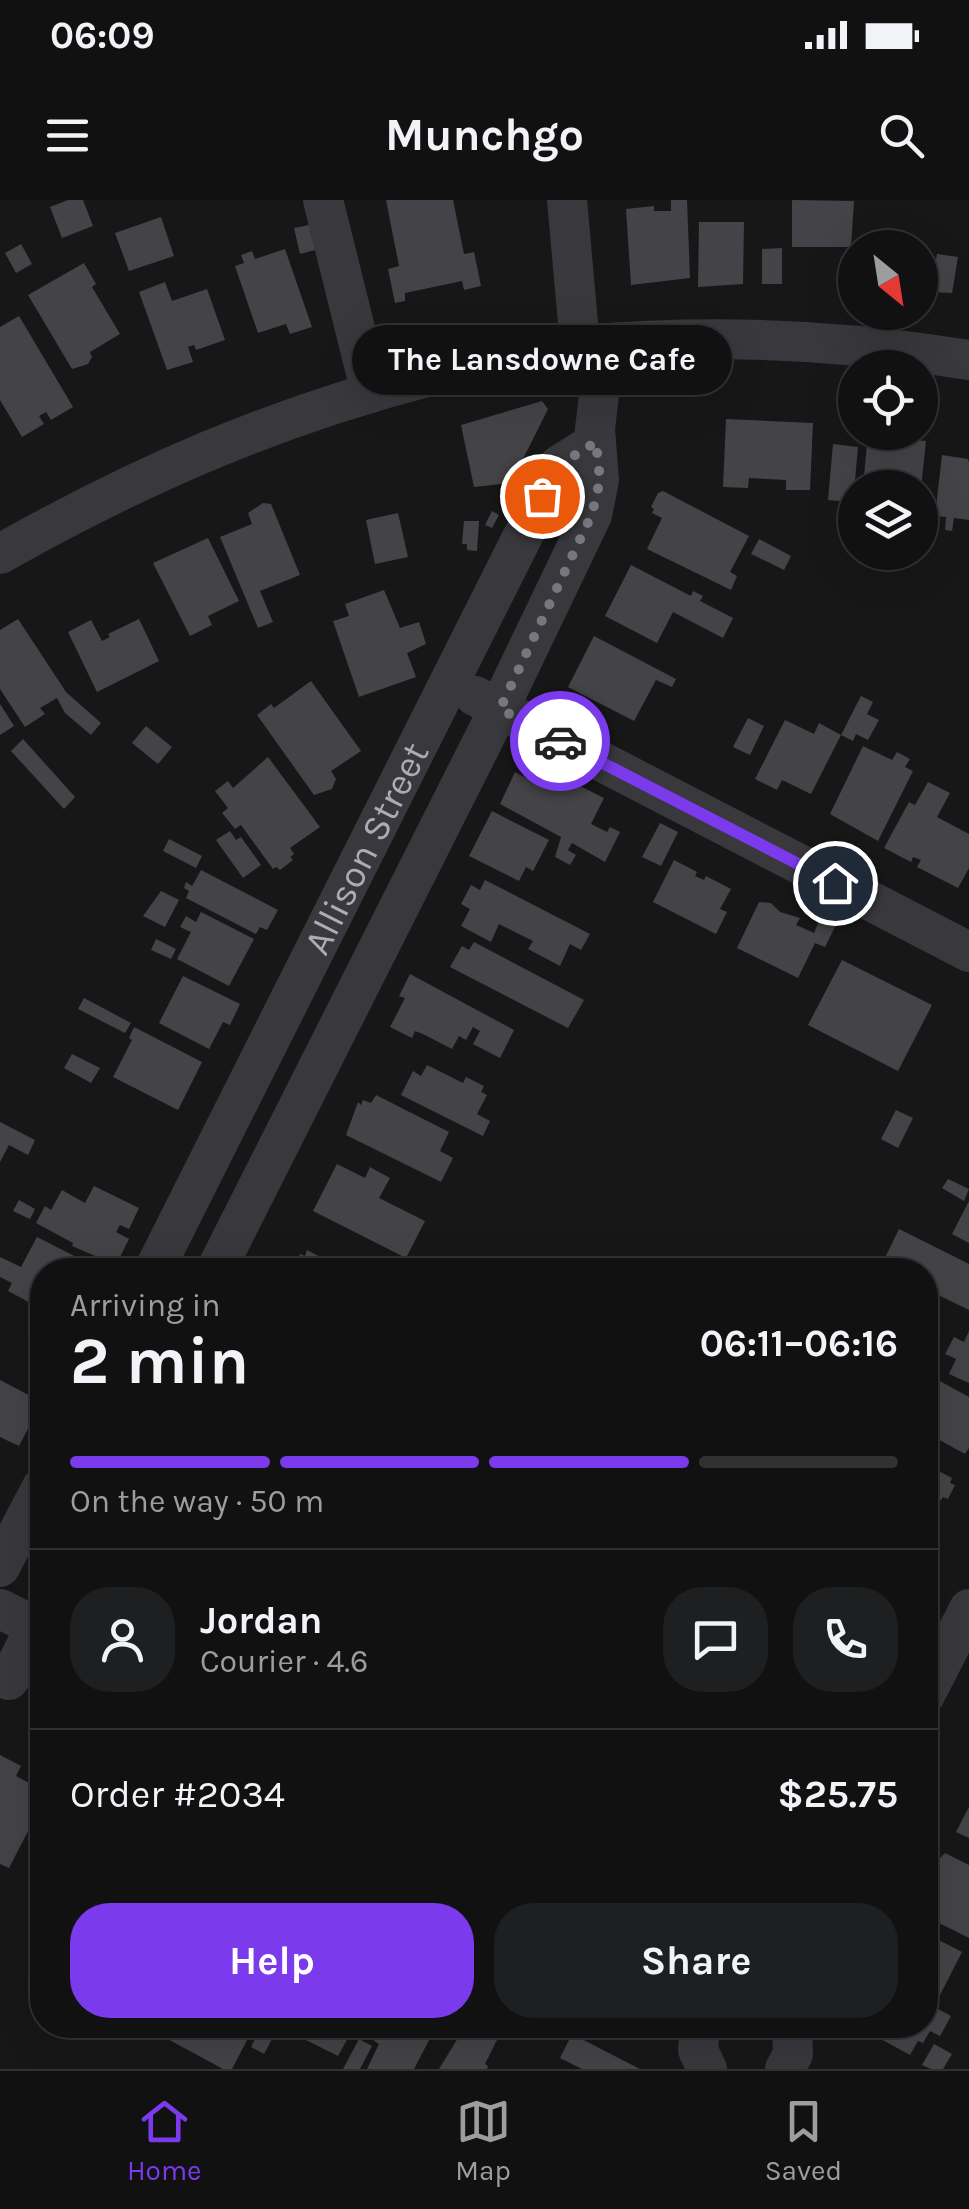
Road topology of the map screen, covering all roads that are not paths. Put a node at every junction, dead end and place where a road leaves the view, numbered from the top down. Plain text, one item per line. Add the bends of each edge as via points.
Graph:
1 (323, 200) edge
2 (568, 200) edge
3 (589, 345) junction
4 (969, 360) edge
5 (372, 393) junction
6 (596, 442) junction
7 (0, 554) edge
8 (447, 681) junction
9 (500, 709) junction
10 (969, 952) edge
11 (160, 1258) edge
12 (222, 1258) edge
13 (30, 1510) edge
14 (0, 1567) edge
15 (969, 1609) edge
16 (0, 1610) edge
17 (30, 1620) edge
18 (30, 1650) edge
19 (938, 1670) edge
20 (17, 1684) edge
21 (794, 2038) edge
22 (788, 2068) edge

1 - 5 street
2 - 3 street, Allison Street
3 - 4 street via 718,338
3 - 5 street via 491,360
3 - 6 street, Allison Street via 601,378
5 - 7 street via 186,458
6 - 8 street, Allison Street via 558,466
6 - 9 street, Allison Street via 600,480 592,514
8 - 9 street
8 - 11 street, Allison Street
9 - 10 street
9 - 12 street, Allison Street
13 - 14 street
15 - 19 street
16 - 17 street
18 - 20 street
21 - 22 street

